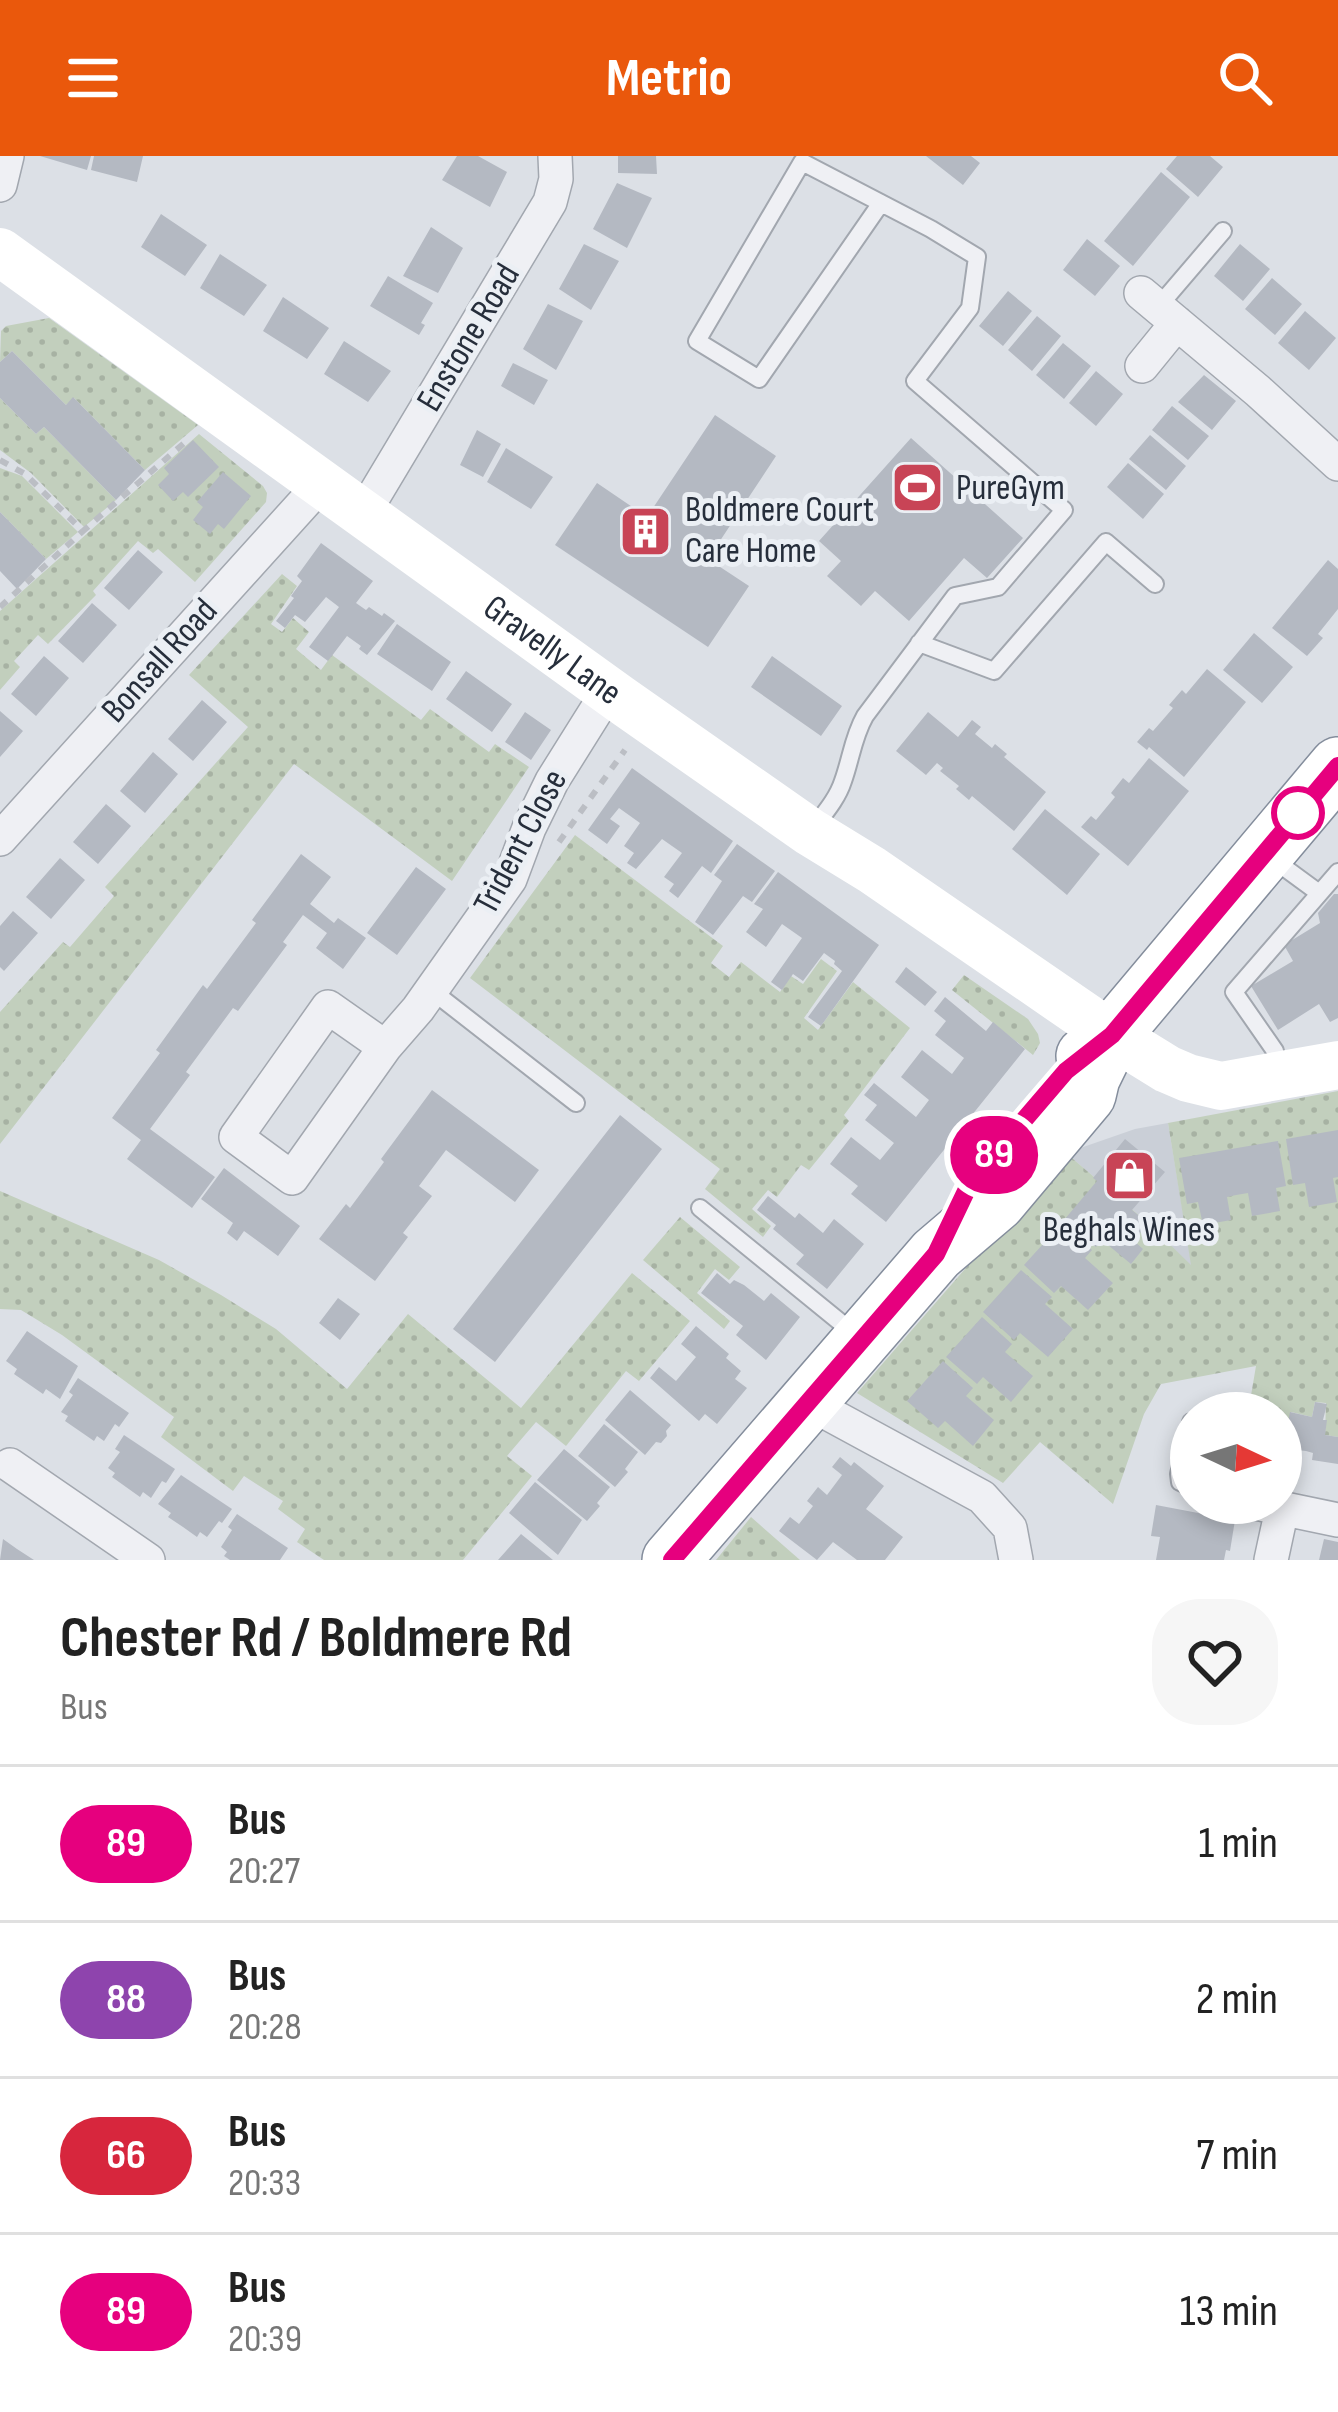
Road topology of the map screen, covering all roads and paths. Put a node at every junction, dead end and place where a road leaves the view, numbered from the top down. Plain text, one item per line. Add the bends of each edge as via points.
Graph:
1 (7, 156) edge
2 (555, 156) edge
3 (0, 185) edge
4 (881, 203) junction
5 (1223, 231) dead end
6 (9, 270) edge
7 (1159, 308) junction
8 (1142, 366) dead end
9 (190, 438) dead end
10 (0, 460) edge
11 (1338, 464) edge
12 (320, 484) junction
13 (363, 514) junction
14 (83, 532) junction
15 (1155, 584) dead end
16 (0, 607) edge
17 (919, 643) junction
18 (609, 690) junction
19 (1337, 769) edge
20 (810, 832) junction
21 (0, 839) edge
22 (1264, 853) junction
23 (1338, 872) edge
24 (1319, 893) junction
25 (431, 990) junction
26 (1112, 1035) junction
27 (385, 1047) junction
28 (1338, 1065) edge
29 (1277, 1077) junction
30 (576, 1103) dead end
31 (700, 1208) dead end
32 (862, 1340) junction
33 (808, 1402) junction
34 (10, 1465) dead end
35 (1302, 1513) edge
36 (1338, 1520) edge
37 (1270, 1524) edge
38 (148, 1560) edge
39 (671, 1560) edge
40 (1016, 1560) edge
41 (1271, 1560) edge

1 - 3 street
2 - 13 street, Enstone Road via 550,202
4 - 4 lane via 802,162 698,341 759,379
4 - 17 lane via 977,257 970,308 915,381 1064,510 998,587 955,596
5 - 7 lane
6 - 12 main road, Gravelly Lane
7 - 8 street
7 - 11 street
9 - 14 path
10 - 14 path
12 - 13 main road, Gravelly Lane
12 - 21 street, Bonsall Road
13 - 18 main road, Gravelly Lane
14 - 16 path
15 - 17 lane via 1106,542 994,671
17 - 20 lane via 855,735 836,796
18 - 20 main road, Gravelly Lane
18 - 25 street, Trident Close via 552,781 510,879
19 - 22 highway
20 - 26 main road, Gravelly Lane
22 - 24 lane
22 - 26 highway
23 - 24 lane
24 - 29 lane via 1234,992 1275,1051
25 - 27 street, Trident Close
25 - 30 lane
26 - 29 main road, Gravelly Lane via 1188,1078 1221,1086
26 - 32 highway via 1087,1095 997,1202 936,1254
27 - 27 street, Trident Close via 292,1178 236,1137 328,1007
28 - 29 main road, Gravelly Lane
31 - 32 lane
32 - 33 highway
33 - 39 highway
33 - 40 street via 982,1497 1010,1528
34 - 38 street
35 - 36 street
37 - 41 street

